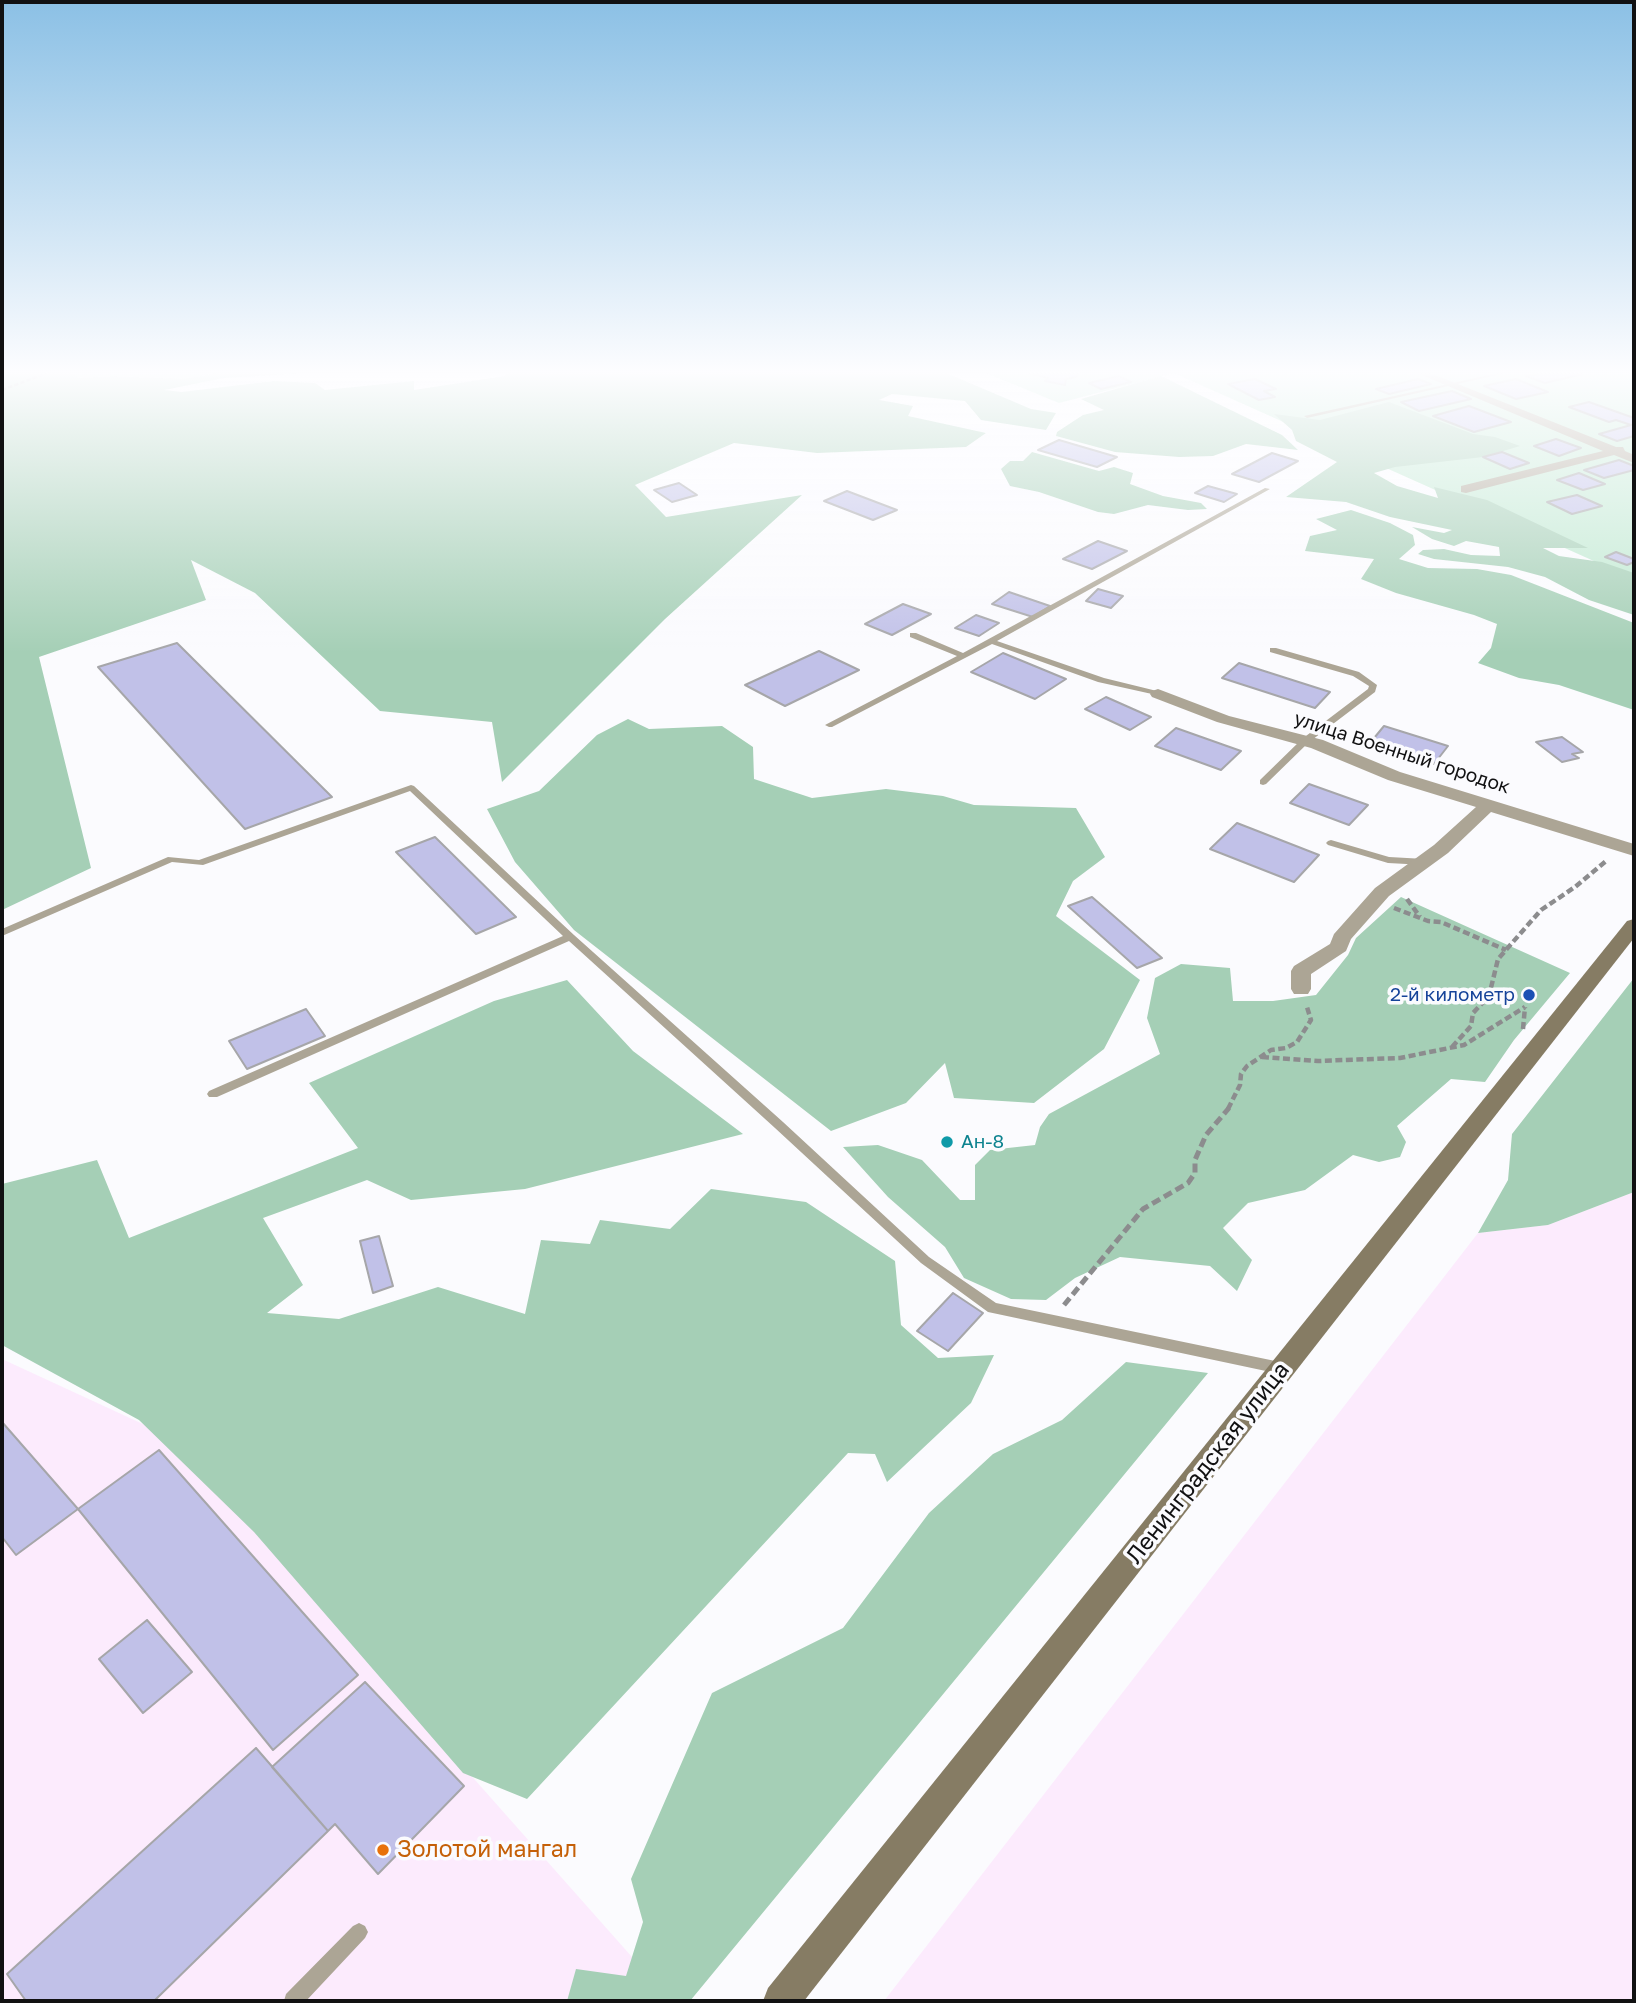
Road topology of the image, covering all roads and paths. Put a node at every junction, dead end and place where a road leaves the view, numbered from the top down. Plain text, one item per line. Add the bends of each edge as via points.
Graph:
1 (1554, 466) edge
2 (1267, 489) dead end
3 (1466, 489) dead end
4 (913, 635) dead end
5 (991, 641) junction
6 (1273, 650) dead end
7 (964, 656) junction
8 (1158, 695) joint
9 (829, 725) dead end
10 (1305, 741) junction
11 (1263, 782) dead end
12 (1489, 804) junction
13 (1331, 844) dead end
14 (1629, 848) edge
15 (1425, 862) junction
16 (1373, 901) junction
17 (1634, 925) edge
18 (2, 933) edge
19 (570, 937) junction
20 (1507, 950) junction
21 (1301, 989) joint
22 (1525, 1007) dead end
23 (1452, 1048) junction
24 (1260, 1057) junction
25 (214, 1094) dead end
26 (1048, 1320) junction
27 (1283, 1369) junction
28 (359, 1932) dead end
29 (293, 2001) edge
30 (781, 2001) edge

1 - 3 street
2 - 5 lane
4 - 7 lane
5 - 7 lane
5 - 8 lane
6 - 10 lane via 1356,674 1373,685
7 - 9 lane
8 - 10 street, улица Военный городок
10 - 11 lane
10 - 12 street, улица Военный городок via 1394,776
12 - 14 street, улица Военный городок
12 - 15 street
13 - 15 lane via 1388,860
14 - 20 path via 1541,910
15 - 16 street
16 - 20 path via 1441,922
16 - 21 street via 1341,938 1339,947 1301,971
17 - 27 main road, Ленинградская улица
18 - 19 lane via 171,859 200,863 411,788
19 - 25 lane
19 - 26 lane via 926,1260 993,1308
20 - 23 path via 1497,959 1489,996
21 - 24 path via 1311,1020 1297,1042
22 - 23 path
23 - 24 path via 1400,1058
24 - 26 path via 1247,1066 1226,1114 1206,1135 1188,1183 1143,1209
26 - 27 lane
27 - 30 main road, Ленинградская улица
28 - 29 lane

